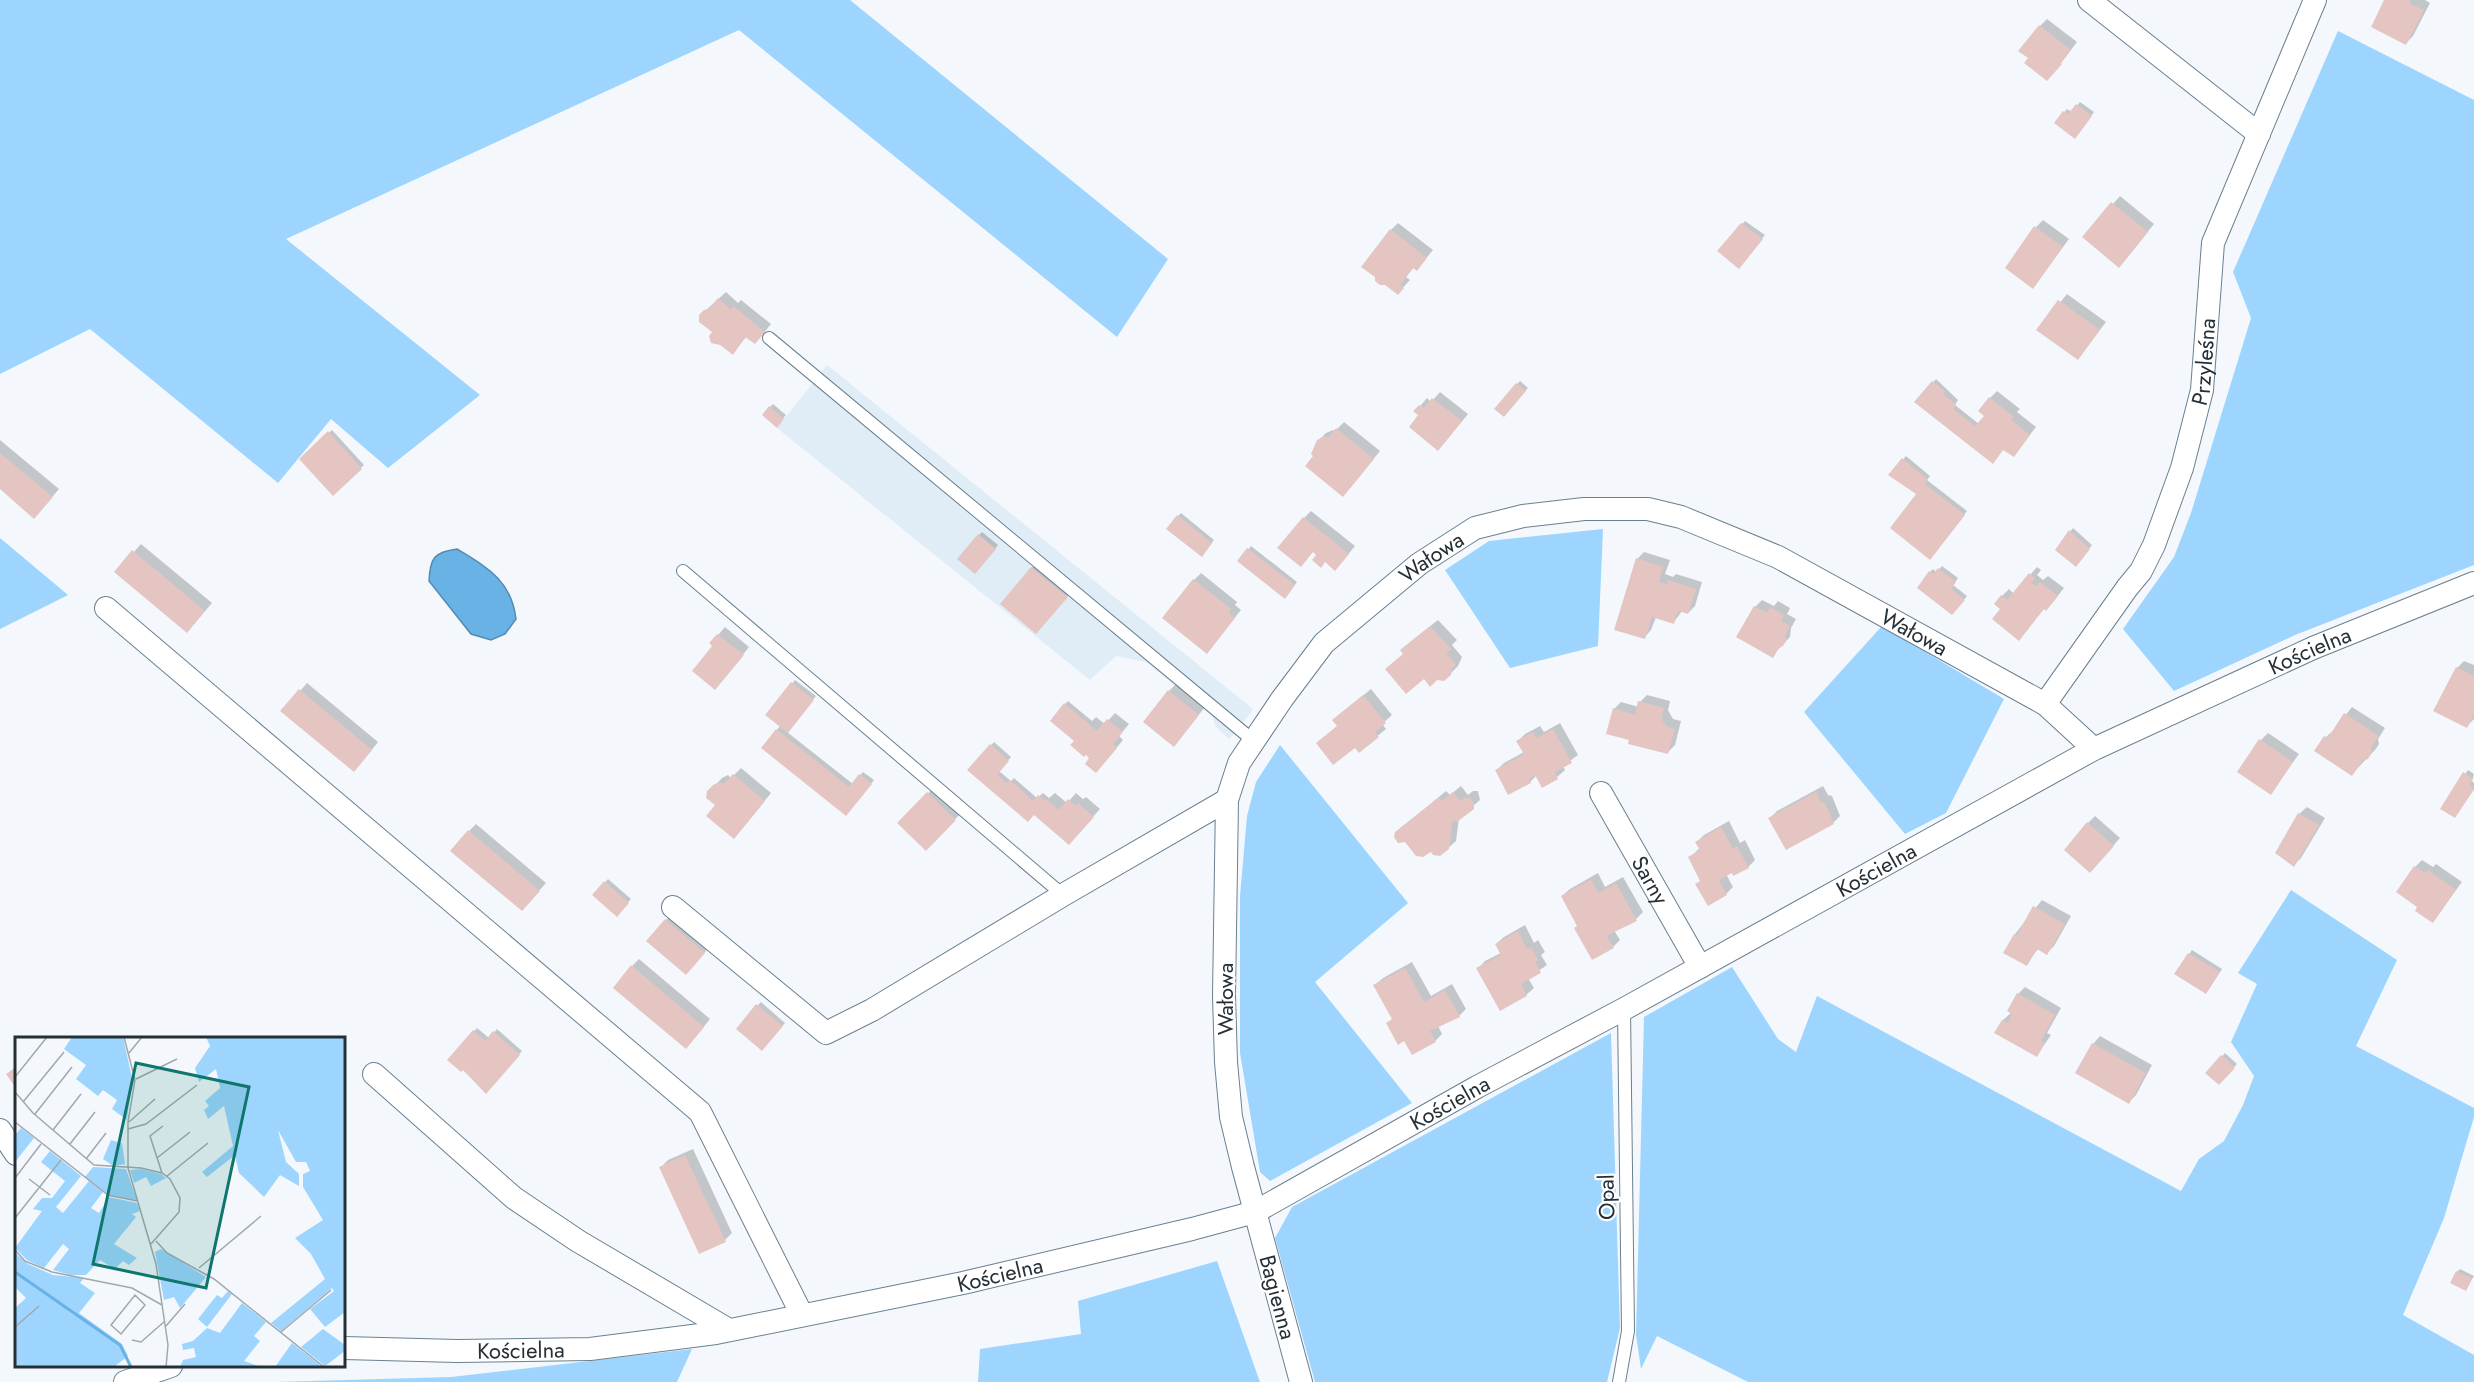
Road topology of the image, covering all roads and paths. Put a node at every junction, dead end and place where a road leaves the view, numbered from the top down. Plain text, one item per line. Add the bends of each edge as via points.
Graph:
1 (2089, 0) edge
2 (2315, 0) edge
3 (2259, 134) junction
4 (769, 338) dead end
5 (683, 571) dead end
6 (2474, 583) edge
7 (106, 608) dead end
8 (2045, 704) junction
9 (1255, 742) junction
10 (2094, 749) junction
11 (1601, 793) dead end
12 (1227, 800) junction
13 (1063, 895) junction
14 (673, 908) dead end
15 (1700, 967) junction
16 (1624, 1010) junction
17 (374, 1074) dead end
18 (0, 1130) edge
19 (15, 1152) edge
20 (1255, 1212) junction
21 (802, 1315) junction
22 (729, 1330) junction
23 (345, 1348) edge
24 (166, 1367) edge
25 (125, 1382) edge
26 (1301, 1382) edge
27 (1618, 1382) edge

1 - 3 street
2 - 3 street, Przyleśna
3 - 8 street, Przyleśna via 2213,243 2202,390 2182,468 2158,534 2141,571
4 - 9 lane
5 - 13 lane
6 - 10 street, Kościelna via 2313,648
7 - 21 street via 700,1112
8 - 9 street, Wałowa via 1778,557 1719,532 1648,509 1584,509 1523,516 1475,528 1419,564 1324,643
8 - 10 street, Wałowa
9 - 12 street, Wałowa via 1239,764
10 - 15 street, Kościelna
11 - 15 street, Sarny
12 - 13 street
12 - 20 street, Wałowa via 1226,1062 1232,1117
13 - 14 street via 872,1010 826,1033
15 - 16 street, Kościelna
16 - 20 street, Kościelna via 1477,1087
16 - 27 lane, Opal via 1628,1331
17 - 22 street via 514,1198
18 - 19 street
20 - 21 street, Kościelna via 997,1275
20 - 26 street, Bagienna
21 - 22 street, Kościelna
22 - 23 street, Kościelna via 590,1349
24 - 25 street

